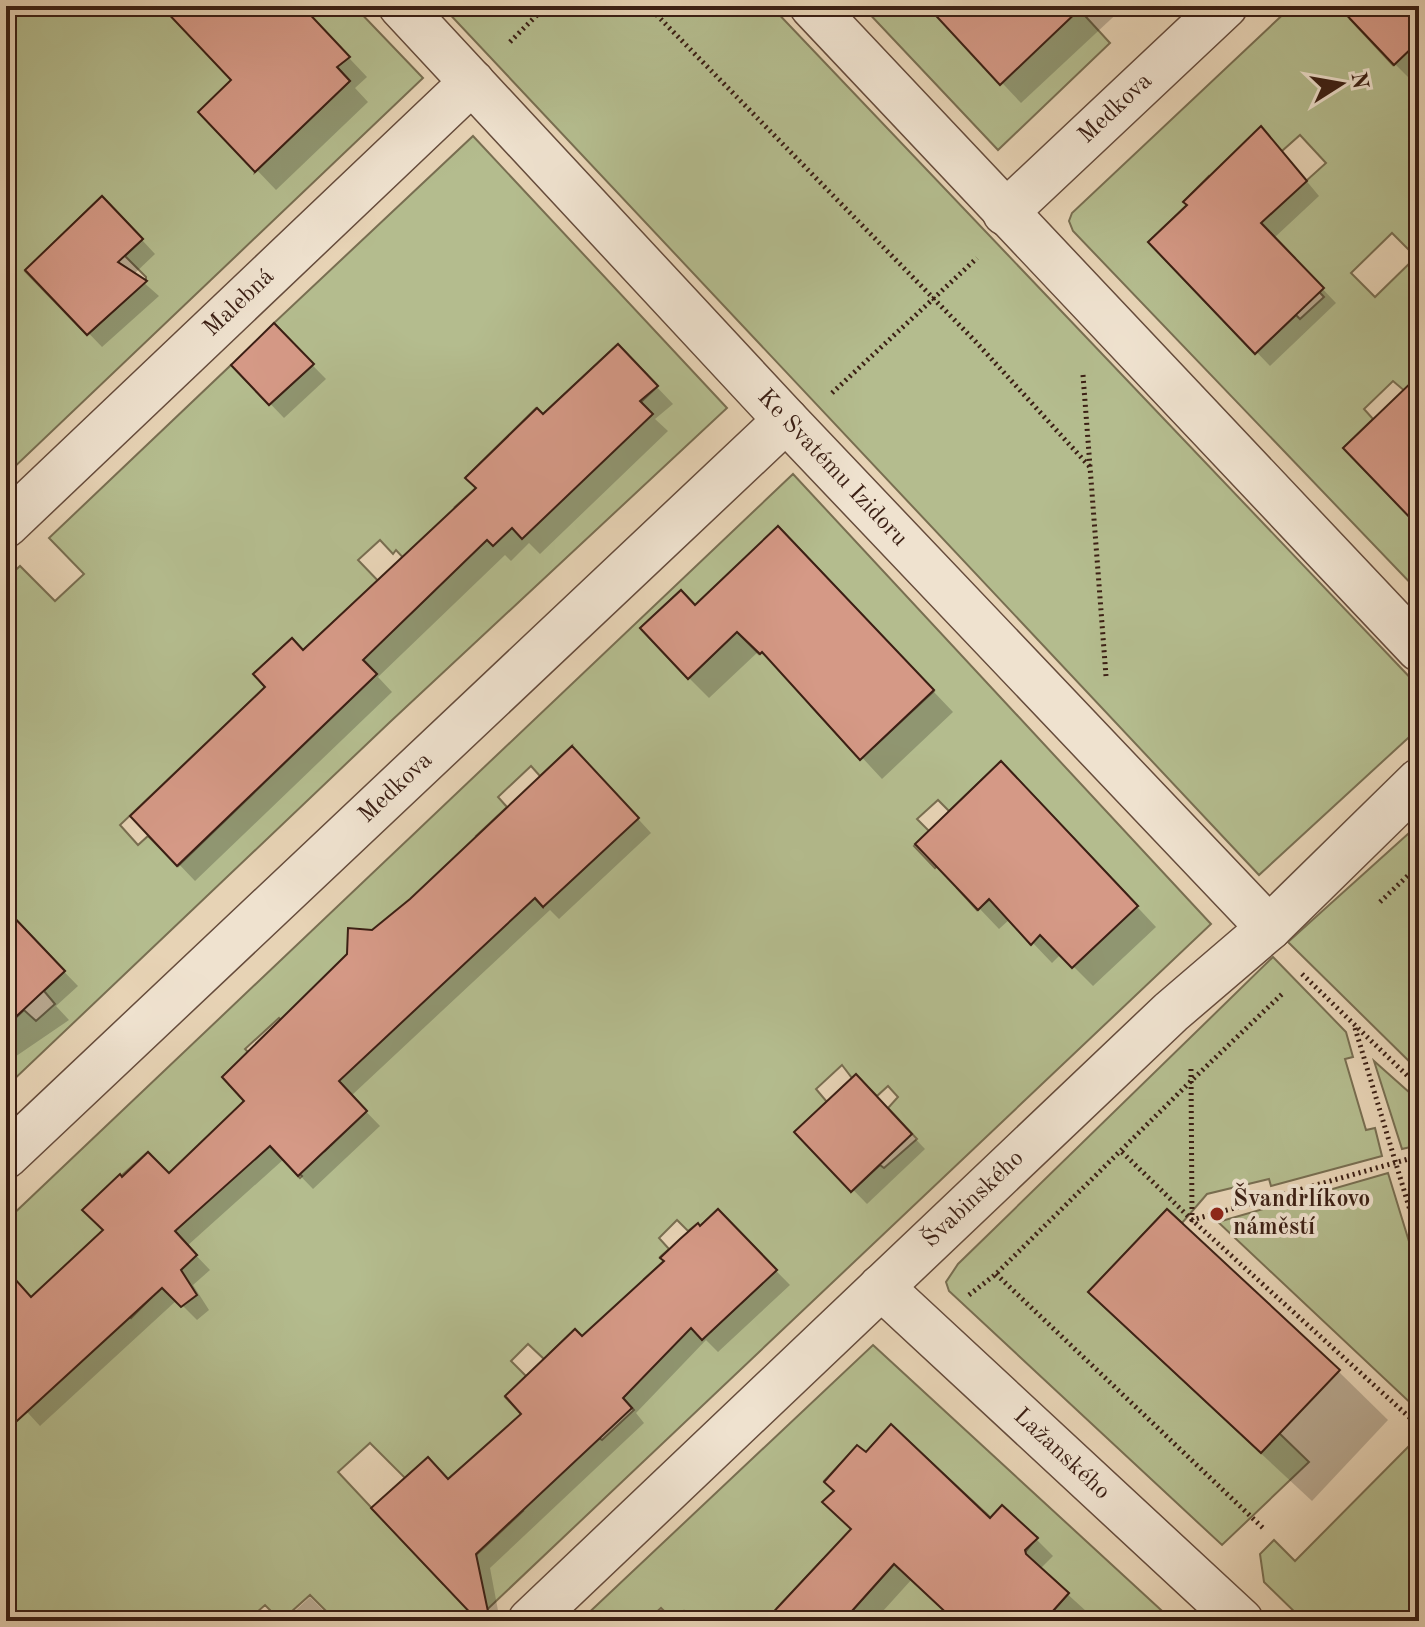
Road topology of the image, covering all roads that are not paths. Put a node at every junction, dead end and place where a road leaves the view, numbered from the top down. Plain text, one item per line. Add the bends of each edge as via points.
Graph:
1 (401, 6) edge
2 (812, 6) edge
3 (1225, 6) edge
4 (472, 82) junction
5 (1005, 213) junction
6 (786, 420) junction
7 (6, 525) edge
8 (1419, 649) edge
9 (1419, 781) edge
10 (1269, 928) junction
11 (6, 1156) edge
12 (881, 1287) junction
13 (530, 1621) edge
14 (1241, 1621) edge

1 - 4 street, Ke Svatému Izidoru
2 - 5 street
3 - 5 street, Medkova
4 - 6 street, Ke Svatému Izidoru
4 - 7 street, Malebná
5 - 8 street
6 - 10 street, Ke Svatému Izidoru
6 - 11 street, Medkova
9 - 10 street, Švabinského
10 - 12 street, Švabinského via 1171,1012
12 - 13 street, Švabinského
12 - 14 street, Lažanského

